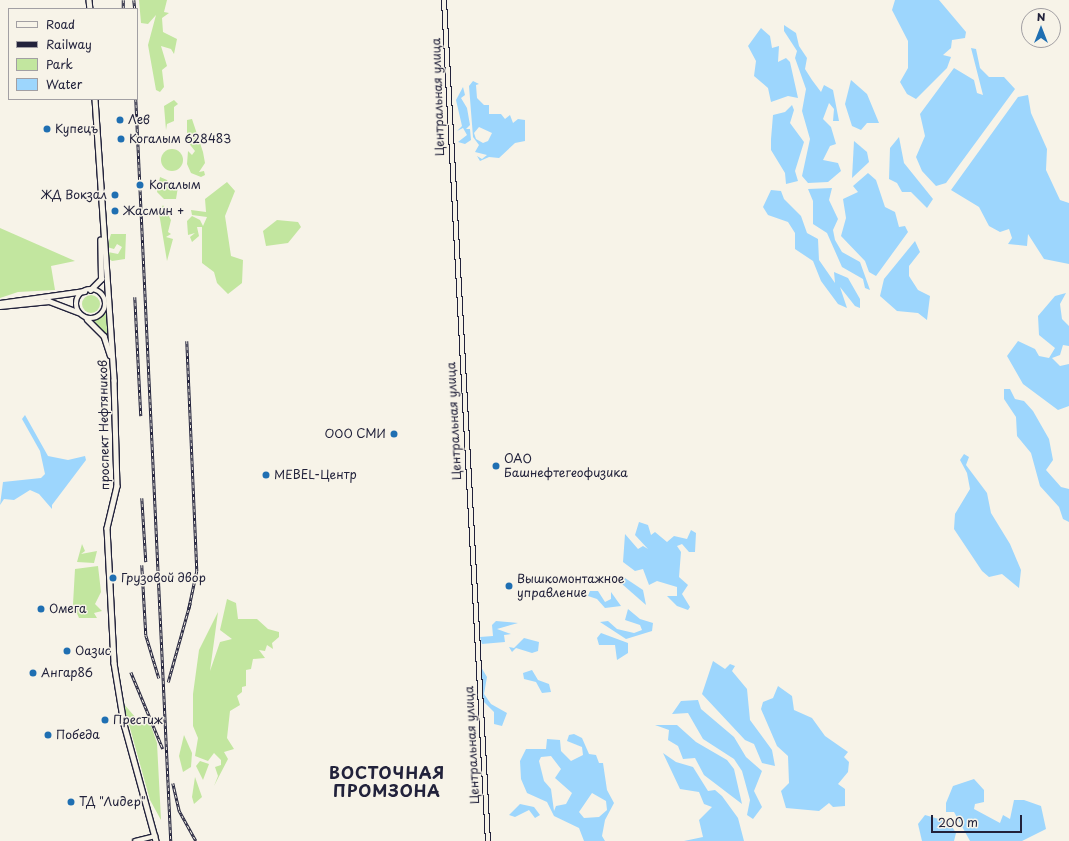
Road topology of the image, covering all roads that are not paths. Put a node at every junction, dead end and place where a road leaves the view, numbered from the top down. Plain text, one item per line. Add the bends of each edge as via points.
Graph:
1 (444, 0) edge
2 (95, 100) edge
3 (101, 229) junction
4 (89, 290) junction
5 (106, 290) junction
6 (0, 303) edge
7 (106, 303) junction
8 (0, 306) edge
9 (79, 313) junction
10 (109, 315) junction
11 (85, 318) junction
12 (114, 380) junction
13 (156, 838) edge
14 (135, 841) edge
15 (488, 841) edge

1 - 15 street, Центральная улица
2 - 3 main road, проспект Нефтяников
3 - 4 main road via 101,279
3 - 5 main road, проспект Нефтяников
4 - 6 main road
4 - 7 main road via 100,293
4 - 9 main road via 78,298
5 - 7 main road
5 - 10 main road, проспект Нефтяников
7 - 10 main road
7 - 11 main road via 100,316
8 - 9 main road via 54,301
9 - 11 main road
10 - 12 main road, проспект Нефтяников
11 - 12 main road via 106,340
12 - 13 main road, проспект Нефтяников via 117,486 107,528 114,659 124,724
13 - 14 street

